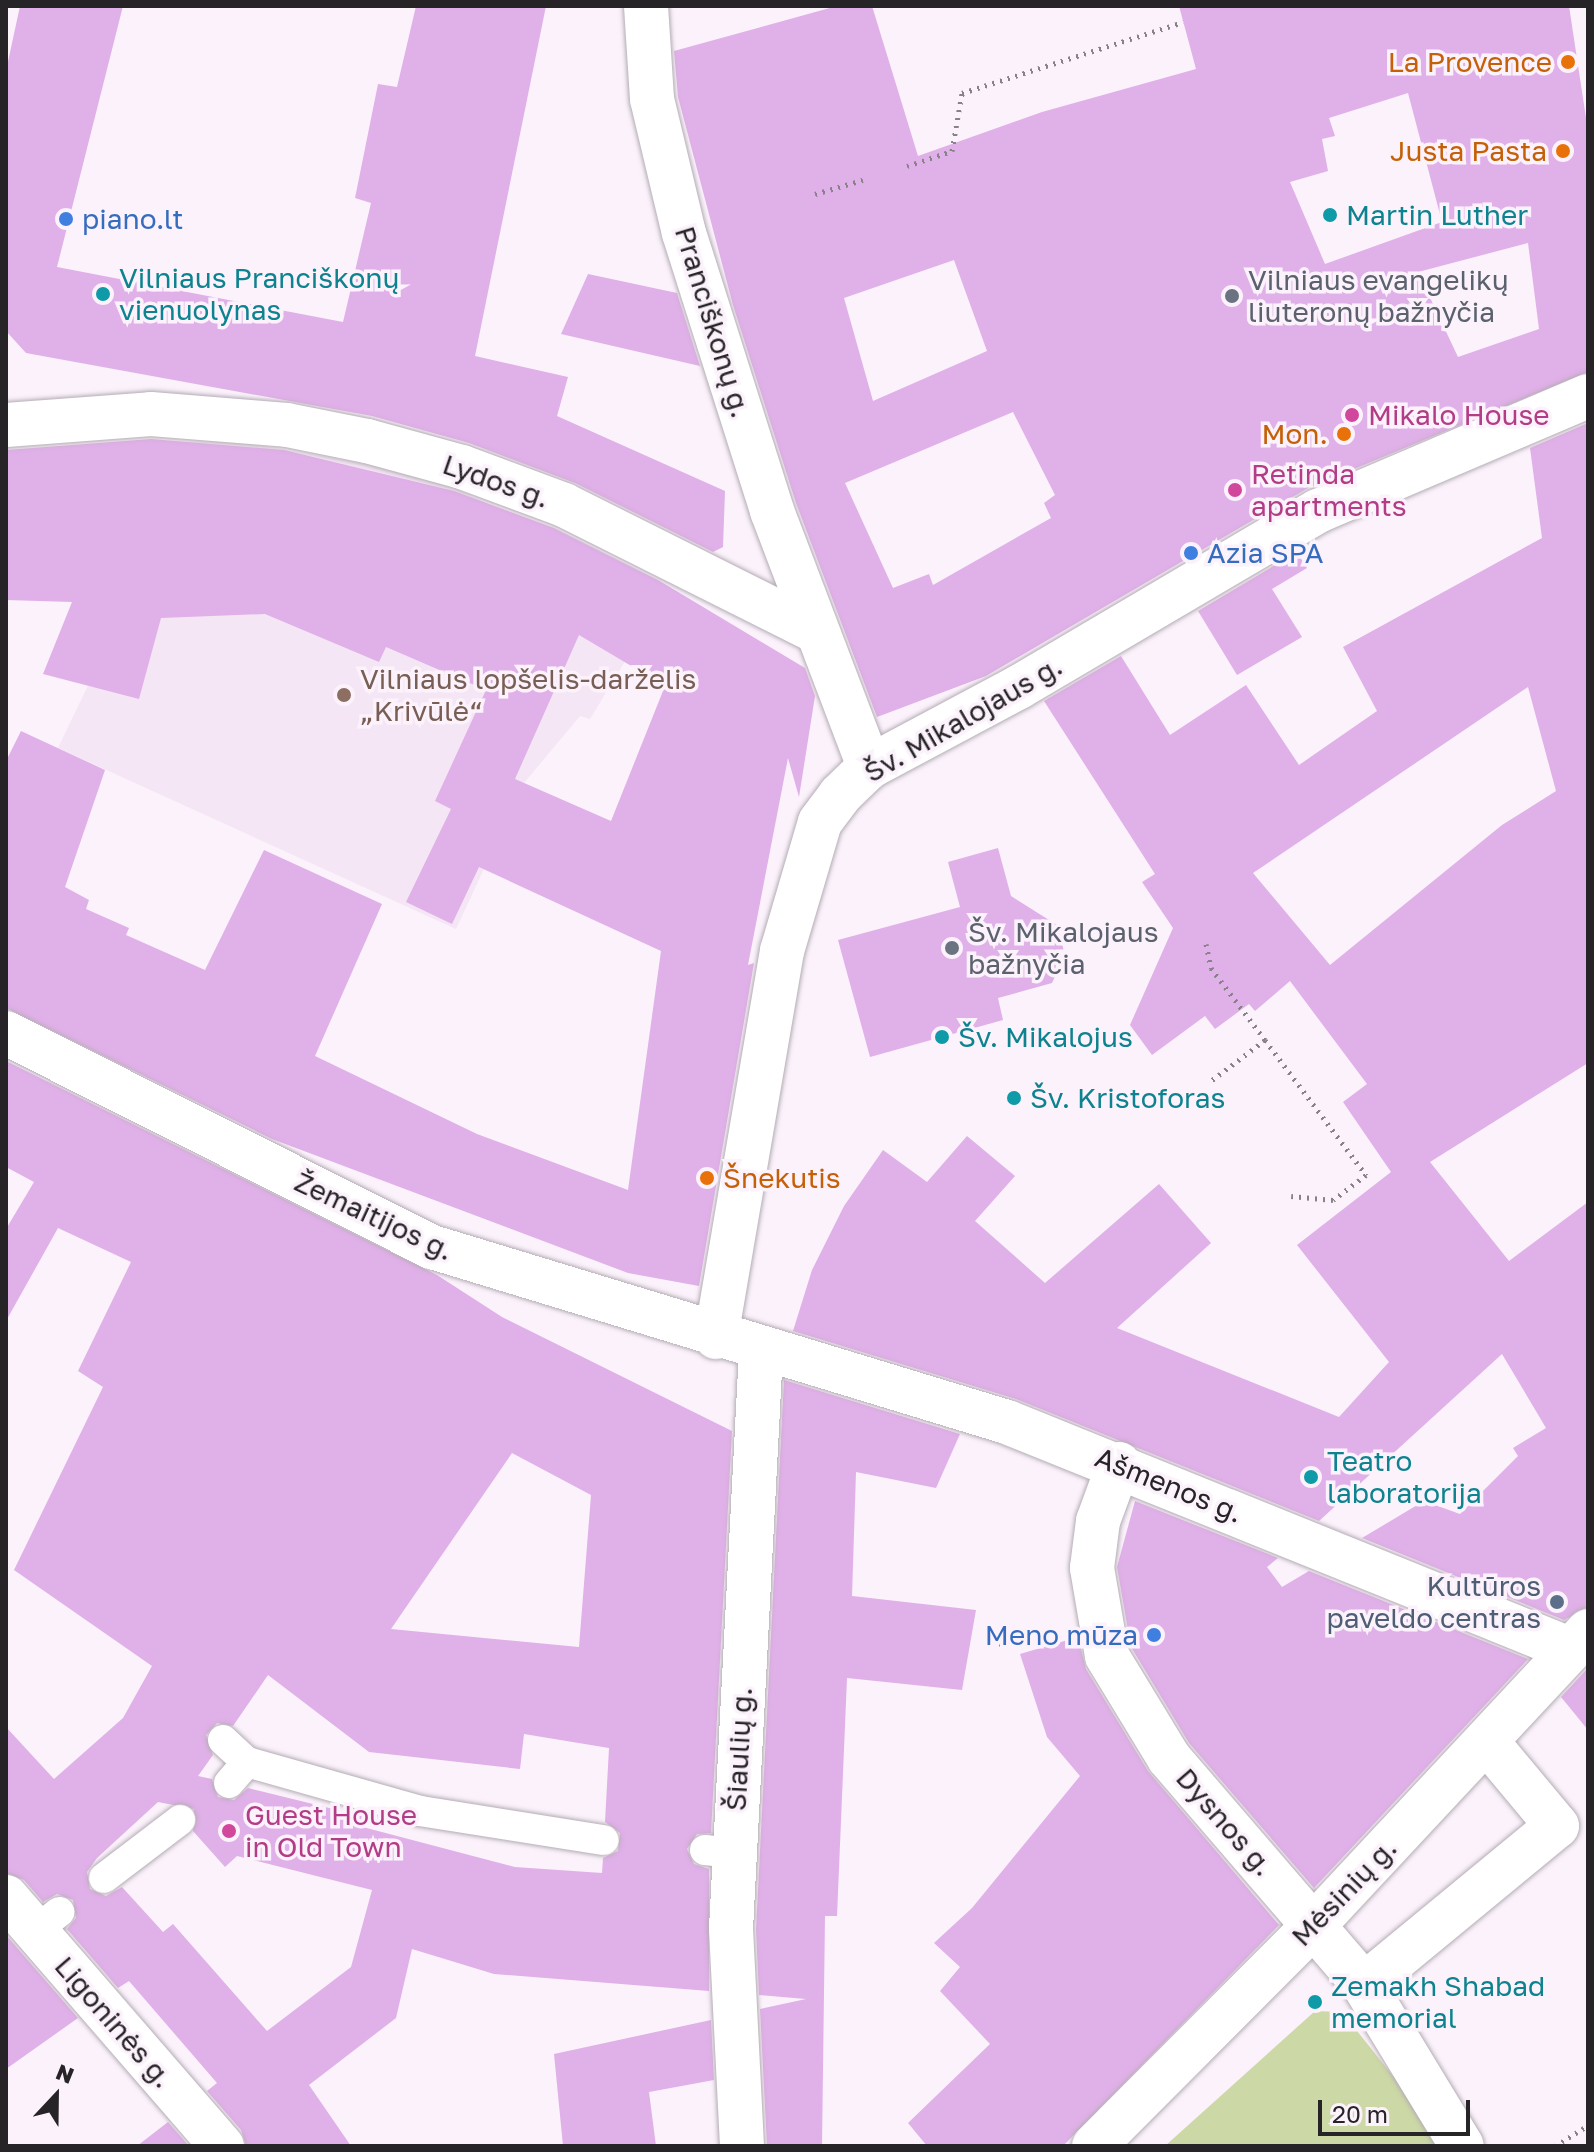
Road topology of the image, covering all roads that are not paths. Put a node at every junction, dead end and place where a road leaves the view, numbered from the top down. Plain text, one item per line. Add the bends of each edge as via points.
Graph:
1 (646, 6) edge
2 (1588, 396) edge
3 (7, 419) edge
4 (816, 631) junction
5 (869, 767) junction
6 (6, 1033) edge
7 (716, 1337) junction
8 (761, 1351) junction
9 (1119, 1464) junction
10 (1578, 1639) edge
11 (223, 1740) dead end
12 (1487, 1742) junction
13 (180, 1820) dead end
14 (604, 1840) dead end
15 (104, 1878) dead end
16 (6, 1897) edge
17 (1314, 1925) junction
18 (1364, 1985) junction
19 (222, 2146) edge
20 (742, 2146) edge
21 (1094, 2146) edge
22 (1462, 2146) edge

1 - 4 street, Pranciškonų g. via 652,99 684,233
2 - 5 street, Šv. Mikalojaus g. via 1318,511 1019,687
3 - 4 street, Lydos g. via 151,414 287,425 367,441 462,467 564,505
4 - 5 street
5 - 7 street, Šv. Mikalojaus g. via 820,822 782,951
6 - 7 street, Žemaitijos g. via 432,1247
7 - 8 street, Žemaitijos g.
8 - 9 street, Ašmenos g. via 1007,1422
8 - 20 street, Šiaulių g. via 719,1852
9 - 10 street, Ašmenos g.
9 - 17 street, Dysnos g. via 1098,1521 1092,1568 1107,1656 1169,1758
10 - 12 street, Mėsinių g.
11 - 14 lane via 238,1773 420,1811
12 - 17 street, Mėsinių g.
12 - 18 street via 1557,1826
13 - 15 lane
16 - 19 street, Ligoninės g. via 47,1922
17 - 18 street, Dysnos g.
17 - 21 street, Mėsinių g.
18 - 22 street, Dysnos g.

